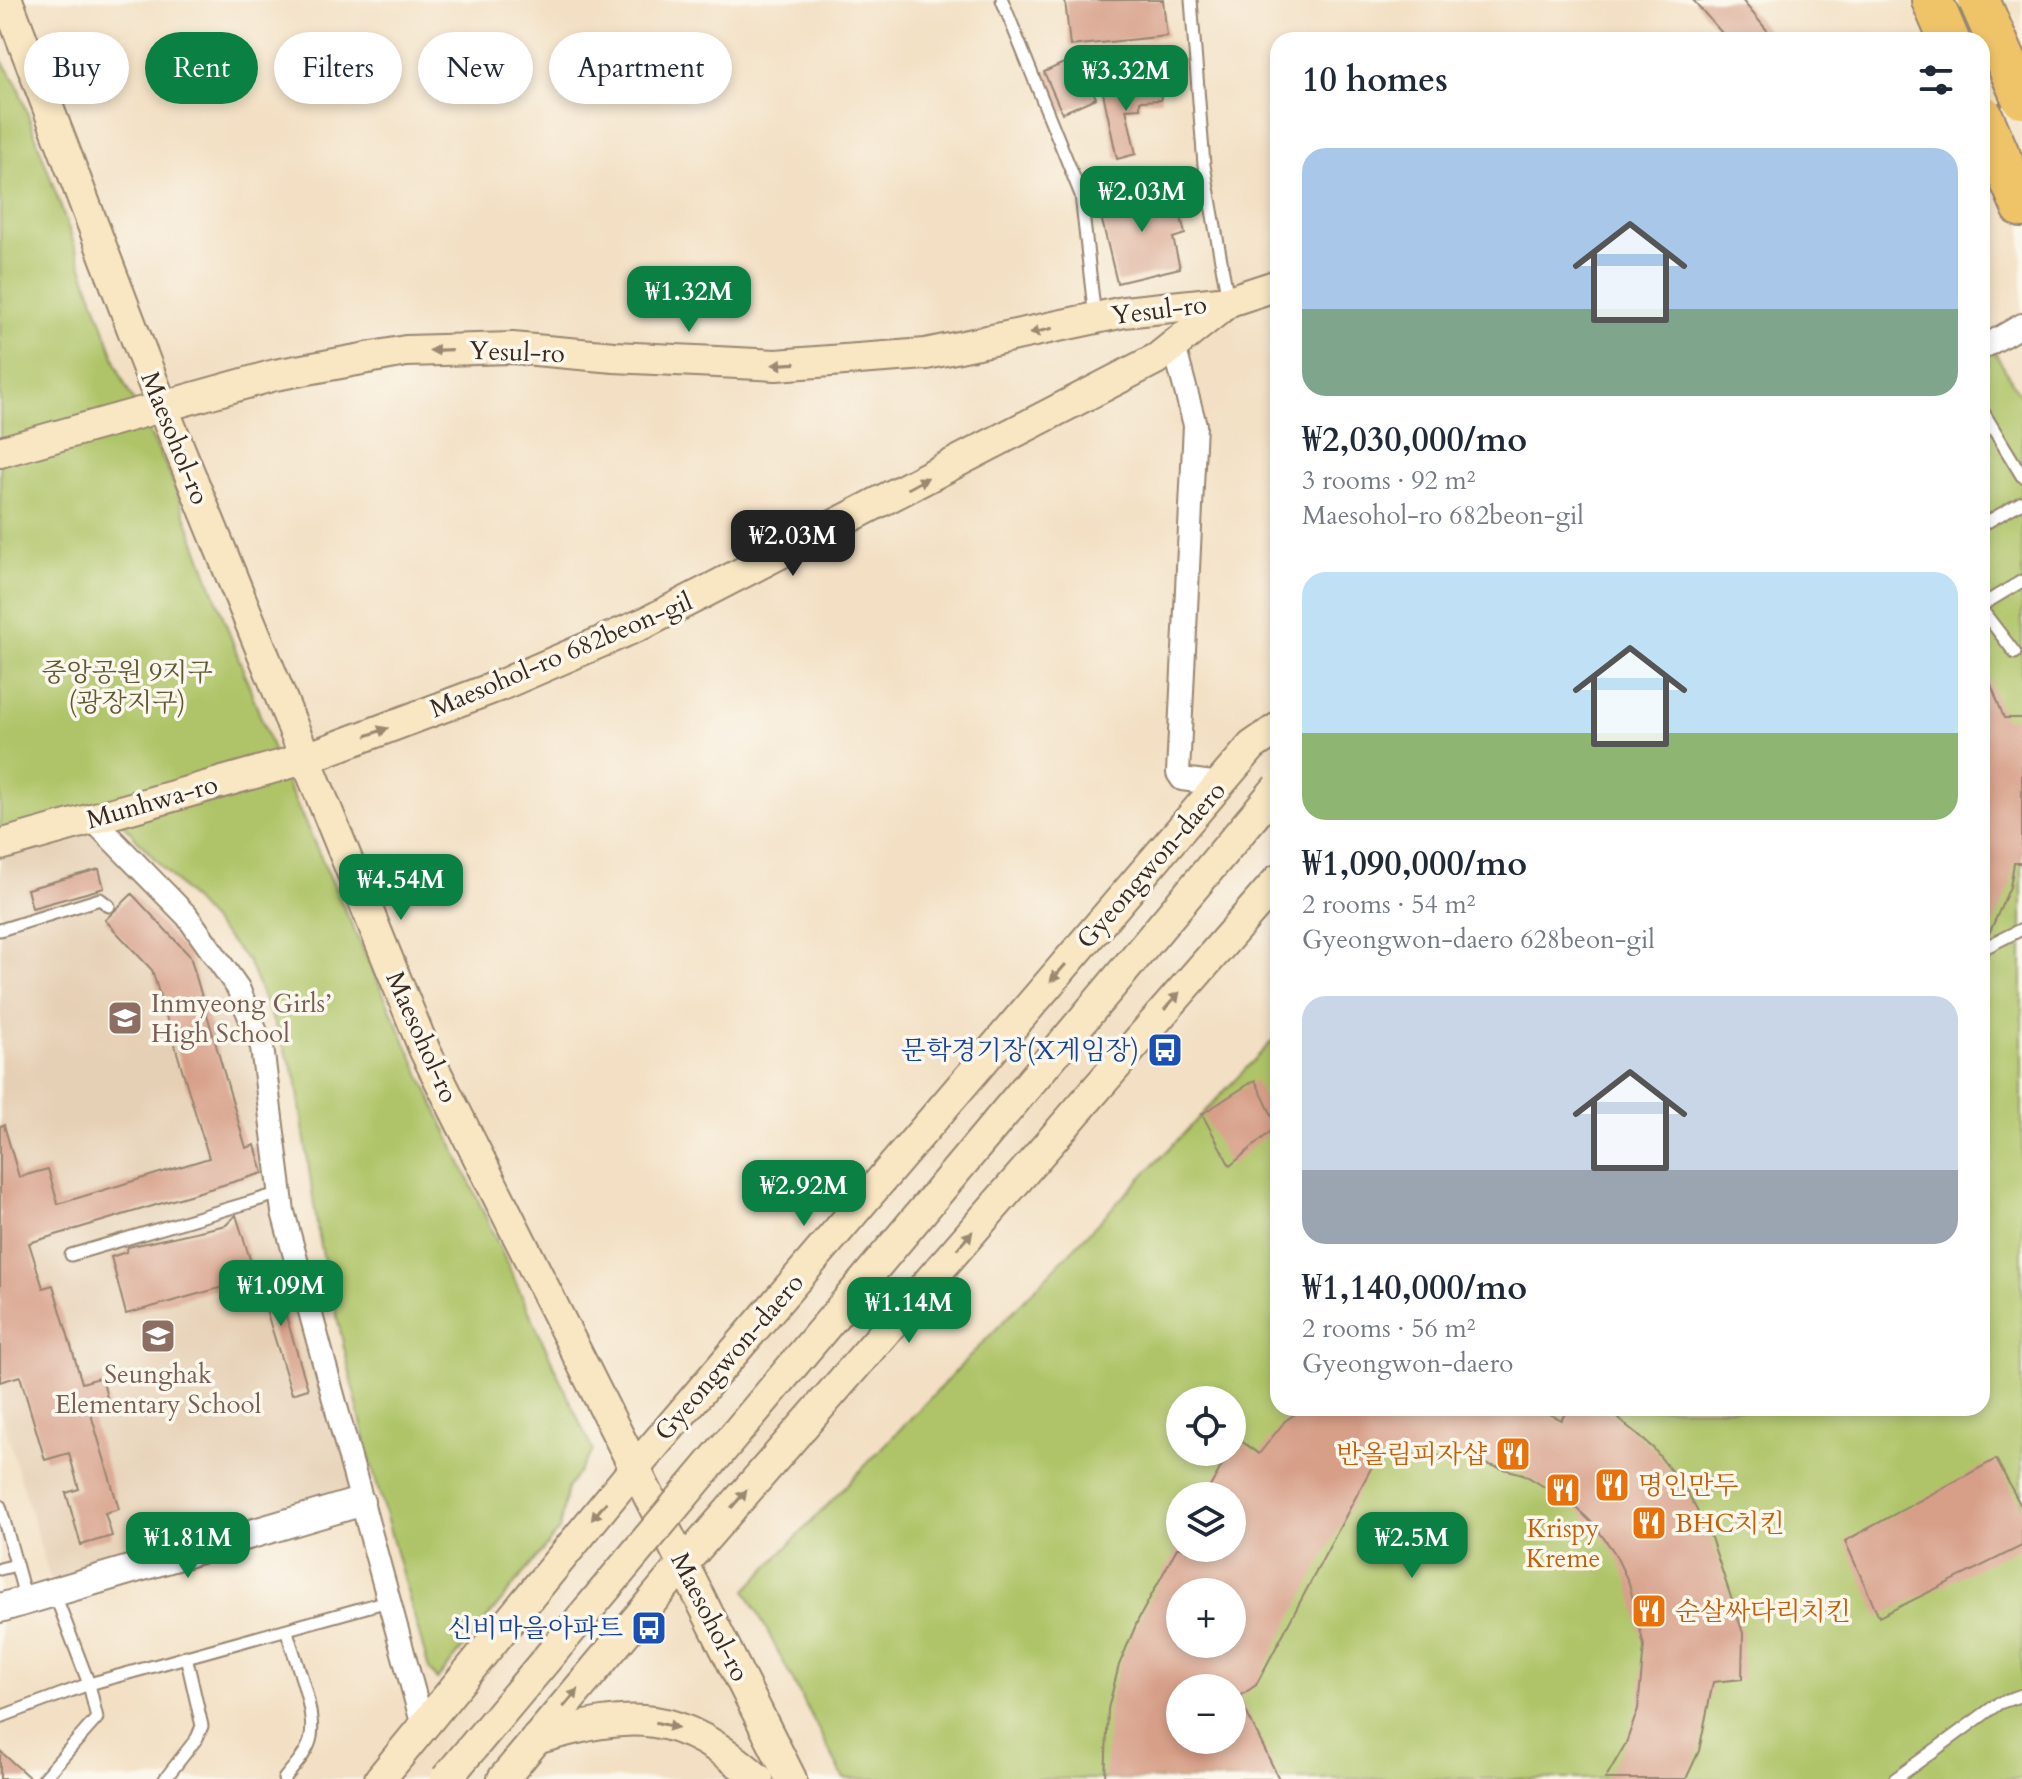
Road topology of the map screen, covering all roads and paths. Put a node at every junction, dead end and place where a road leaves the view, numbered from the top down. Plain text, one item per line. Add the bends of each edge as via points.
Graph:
1 (7, 0) edge
2 (1002, 0) edge
3 (1191, 0) edge
4 (1932, 0) edge
5 (1979, 0) edge
6 (1946, 32) edge
7 (2022, 65) edge
8 (1990, 90) edge
9 (2022, 98) edge
10 (1990, 134) edge
11 (2020, 203) edge
12 (1270, 288) edge
13 (1229, 301) junction
14 (1095, 318) junction
15 (2022, 325) edge
16 (1990, 343) edge
17 (1174, 346) junction
18 (162, 406) junction
19 (1990, 423) edge
20 (0, 452) edge
21 (2022, 476) edge
22 (2022, 502) edge
23 (1990, 520) edge
24 (2022, 581) edge
25 (1990, 603) edge
26 (1990, 619) edge
27 (2015, 653) dead end
28 (1270, 734) edge
29 (304, 759) junction
30 (1220, 784) junction
31 (1270, 797) edge
32 (92, 819) junction
33 (0, 845) edge
34 (1270, 889) edge
35 (109, 906) dead end
36 (2022, 929) edge
37 (0, 930) edge
38 (1990, 945) edge
39 (281, 1193) junction
40 (71, 1255) dead end
41 (635, 1468) junction
42 (360, 1502) junction
43 (0, 1506) edge
44 (683, 1564) junction
45 (16, 1565) junction
46 (0, 1569) edge
47 (54, 1592) junction
48 (388, 1601) junction
49 (13, 1604) edge
50 (287, 1631) junction
51 (186, 1656) junction
52 (89, 1684) junction
53 (2022, 1695) edge
54 (0, 1717) edge
55 (423, 1726) junction
56 (536, 1739) junction
57 (43, 1779) edge
58 (165, 1779) edge
59 (284, 1779) edge
60 (380, 1779) edge
61 (446, 1779) edge
62 (503, 1779) edge
63 (758, 1779) edge
64 (791, 1779) edge
65 (1895, 1779) edge

1 - 18 main road, Maesohol-ro
2 - 14 lane via 1081,195
3 - 13 lane via 1204,165
4 - 6 highway
5 - 9 highway, bridge
7 - 8 main road
10 - 11 highway
12 - 13 main road, Yesul-ro
13 - 14 main road, Yesul-ro
13 - 17 main road, Maesohol-ro 682beon-gil
14 -> 18 main road, Yesul-ro via 926,354 776,365 512,348 406,351 275,375
15 - 16 street
29 -> 17 main road, Maesohol-ro 682beon-gil via 501,685 647,622
17 - 30 street via 1195,425 1178,773 1182,779
18 - 20 main road, Yesul-ro
18 - 29 main road, Maesohol-ro
19 - 21 lane
22 - 23 lane
24 - 25 lane
26 - 27 lane
28 - 30 main road, Gyeongwon-daero via 1252,746
29 - 32 main road, Munhwa-ro
29 - 41 main road, Maesohol-ro via 425,1051
30 -> 41 main road, Gyeongwon-daero
31 - 61 main road, Gyeongwon-daero, bridge
32 - 33 main road, Munhwa-ro
32 - 39 street via 187,916 238,988 262,1047
44 -> 34 main road
35 - 37 lane via 100,899
36 - 38 lane
39 - 40 lane
39 - 42 street
41 - 44 main road, Maesohol-ro
41 -> 55 main road, Gyeongwon-daero
42 - 47 street
42 - 48 street
43 - 45 lane
56 -> 44 main road
44 - 64 main road, Maesohol-ro
45 - 46 lane
45 - 49 lane
47 - 49 street
47 - 52 lane
48 - 50 lane
48 - 55 street
50 - 51 lane
50 - 59 lane via 312,1735
51 - 52 lane
51 - 58 lane via 202,1726
52 - 54 lane
52 - 57 lane via 97,1718
53 - 65 lane via 1999,1703
55 - 60 main road, Gyeongwon-daero
56 - 62 main road
56 -> 63 main road via 598,1721 643,1720 684,1729 725,1751

